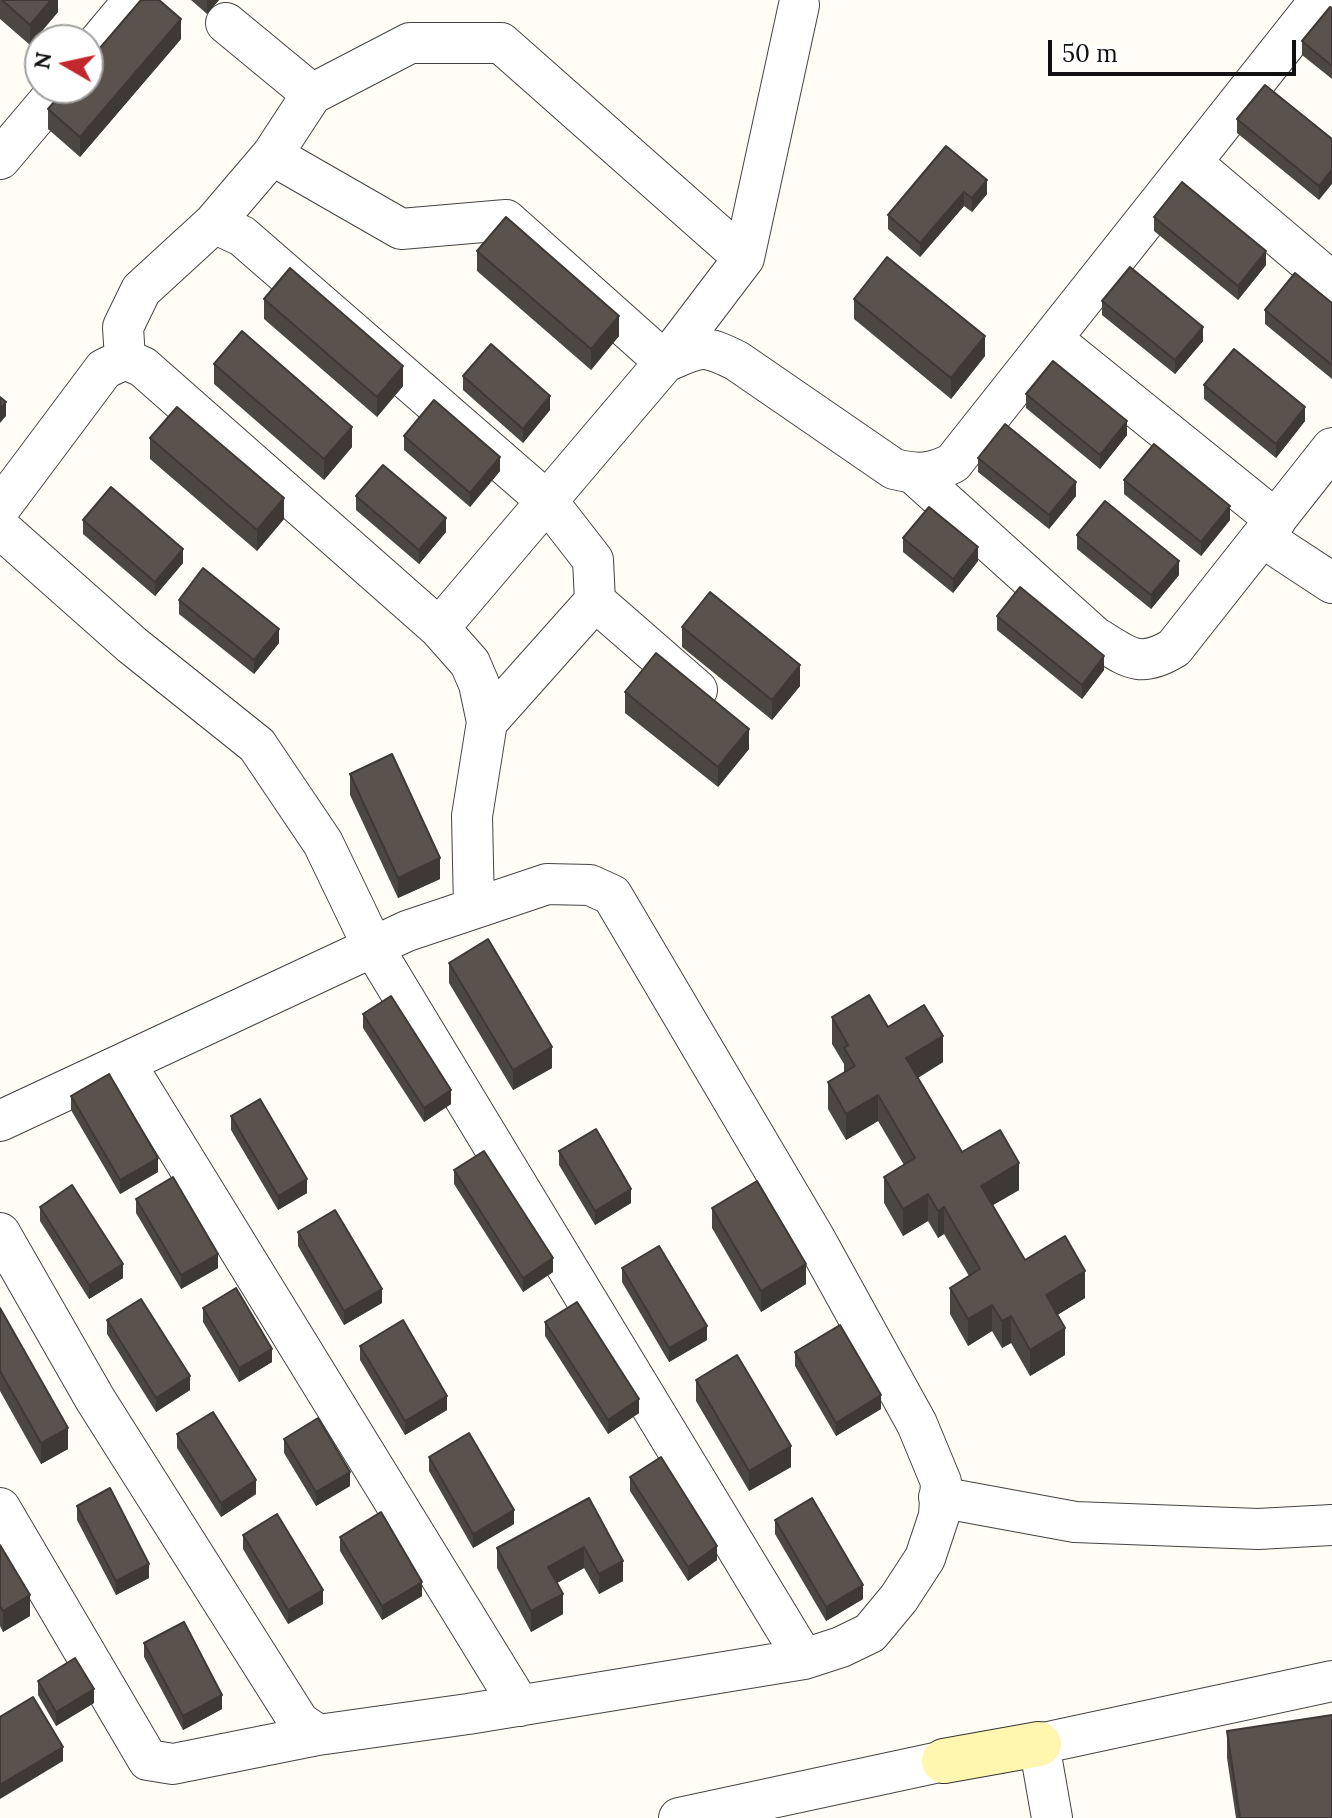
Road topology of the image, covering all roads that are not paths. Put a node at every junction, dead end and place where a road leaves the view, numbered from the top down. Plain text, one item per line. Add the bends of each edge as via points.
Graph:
1 (134, 0) edge
2 (1320, 0) edge
3 (799, 5) dead end
4 (226, 23) dead end
5 (104, 36) edge
6 (312, 94) junction
7 (46, 104) edge
8 (272, 155) junction
9 (0, 159) edge
10 (1192, 163) junction
11 (214, 223) junction
12 (744, 258) junction
13 (1332, 282) edge
14 (1052, 339) junction
15 (125, 359) junction
16 (665, 362) junction
17 (1332, 448) edge
18 (914, 474) junction
19 (548, 502) junction
20 (0, 508) edge
21 (0, 528) edge
22 (1269, 528) junction
23 (1328, 573) edge
24 (595, 601) junction
25 (439, 628) junction
26 (722, 712) edge
27 (487, 722) junction
28 (474, 908) junction
29 (373, 947) junction
30 (125, 1063) junction
31 (0, 1121) edge
32 (0, 1233) edge
33 (939, 1497) junction
34 (0, 1508) edge
35 (1332, 1525) edge
36 (804, 1659) junction
37 (1332, 1681) edge
38 (520, 1706) junction
39 (318, 1735) junction
40 (1039, 1744) junction
41 (944, 1761) joint
42 (679, 1818) edge
43 (1052, 1818) edge

1 - 5 street
2 - 10 street
3 - 12 street
4 - 6 street
6 - 8 street
6 - 12 street via 410,43 501,43
7 - 9 street
8 - 11 street
8 - 16 street via 401,229 506,220
10 - 13 street
10 - 14 street
11 - 15 street via 141,290 123,327
11 - 19 street via 242,236
12 - 16 street
14 - 18 street via 953,463
14 - 22 street
15 - 20 street via 104,369
15 - 25 street via 143,367
16 - 18 street via 711,348 894,469
16 - 19 street
17 - 22 street
18 - 22 street via 1095,637 1147,661 1174,648
19 - 24 street via 593,560
19 - 25 street
21 - 29 street via 132,645 257,745 323,843
22 - 23 street
24 - 26 street
24 - 27 street
25 - 27 street via 470,663
27 - 28 street via 472,816
28 - 29 street
28 - 33 street via 547,884 590,885 612,895 815,1239 917,1424 941,1482
29 - 30 street
29 - 36 street
30 - 31 street
30 - 38 street
32 - 39 street via 95,1399 299,1722
33 - 35 street via 1075,1522 1258,1529
33 - 36 street via 939,1516 925,1558 870,1633
34 - 39 street via 148,1760 173,1764
36 - 38 street
37 - 40 street
38 - 39 street
40 - 41 street
40 - 43 street
41 - 42 street

